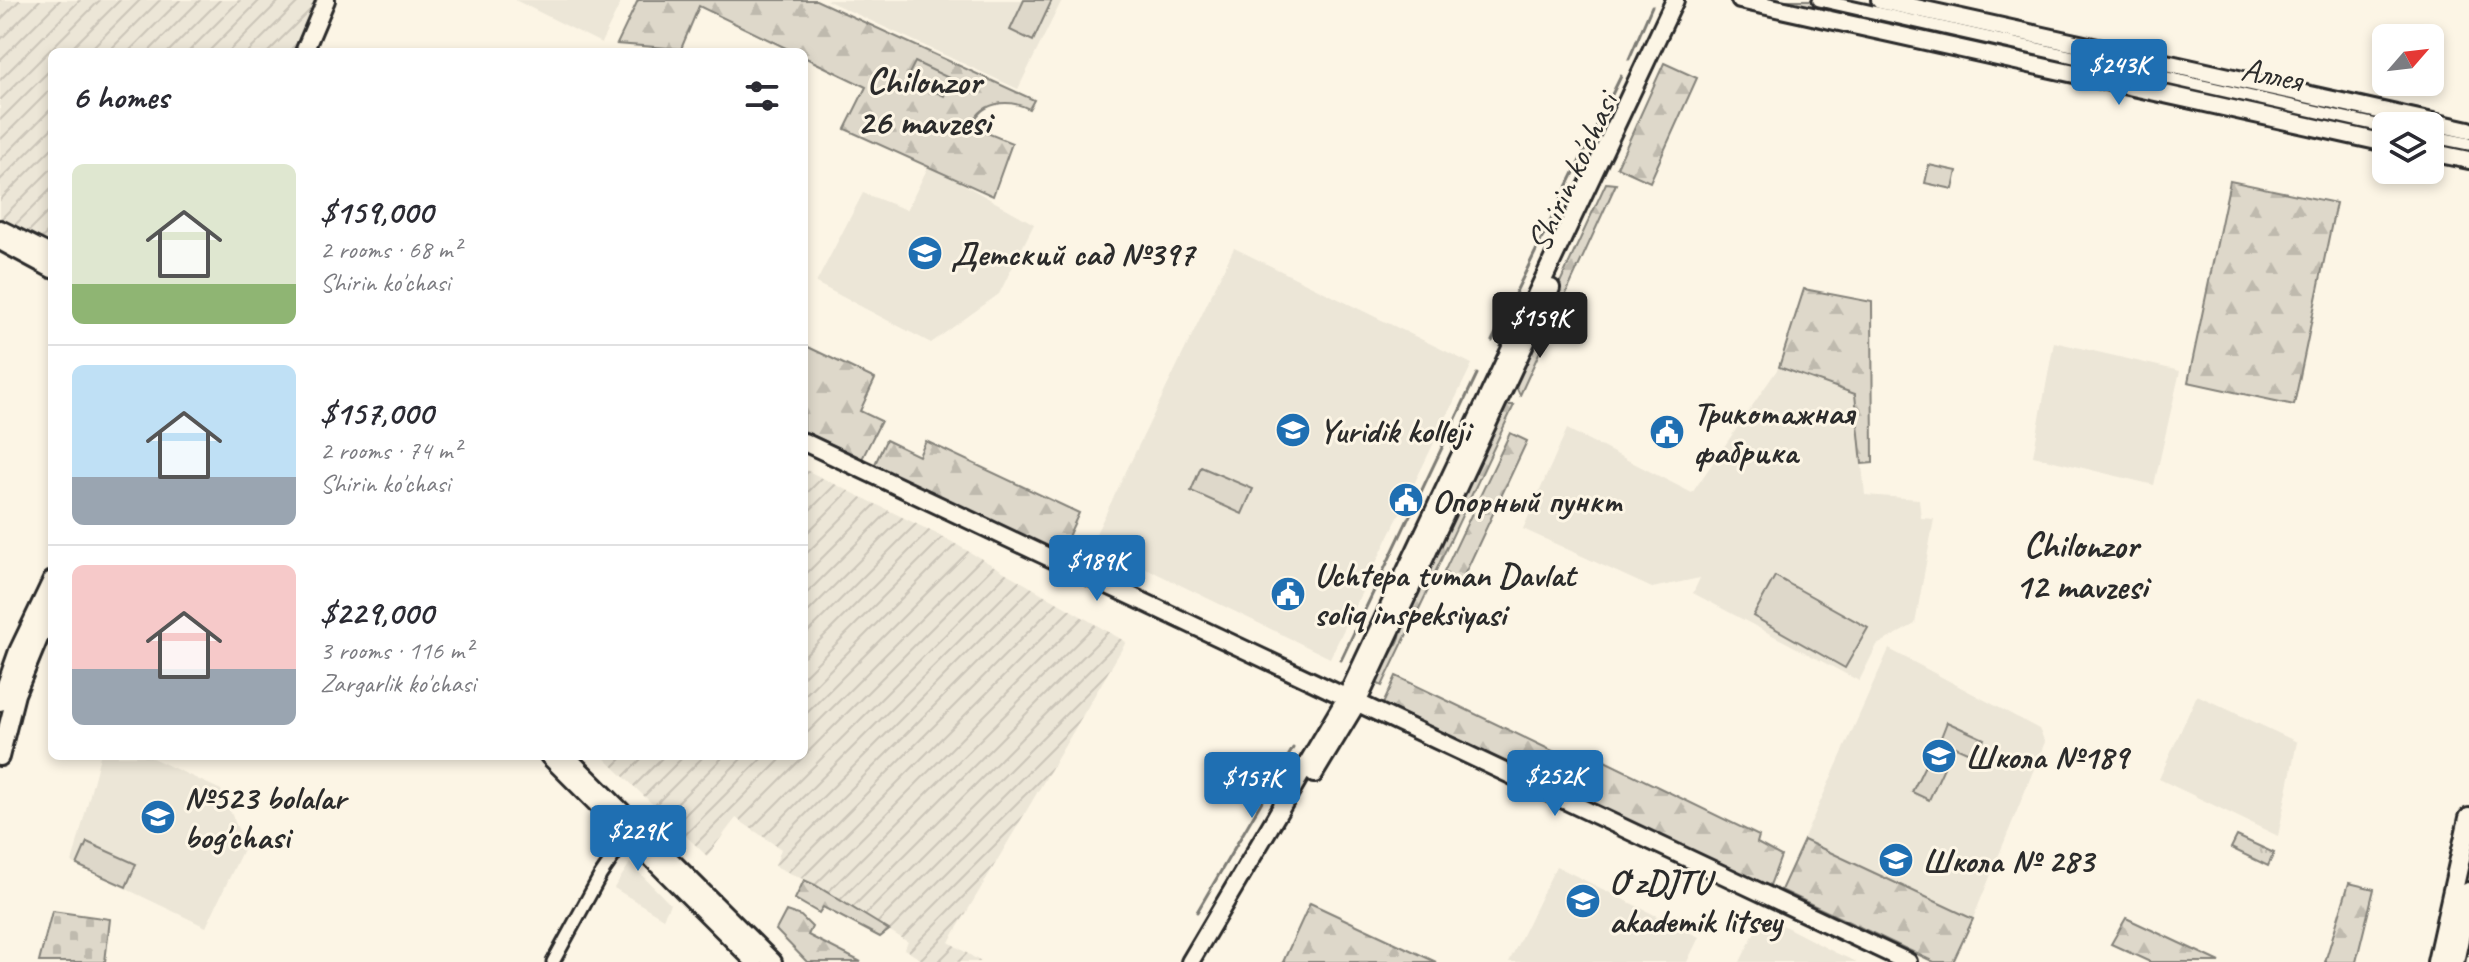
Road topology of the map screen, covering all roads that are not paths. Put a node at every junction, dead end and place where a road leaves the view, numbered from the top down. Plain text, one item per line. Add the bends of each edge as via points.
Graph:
1 (314, 0) edge
2 (326, 0) edge
3 (1675, 0) edge
4 (1685, 0) edge
5 (1740, 0) edge
6 (1819, 0) edge
7 (1880, 0) edge
8 (294, 48) edge
9 (306, 48) edge
10 (2372, 124) edge
11 (2469, 130) edge
12 (2444, 139) edge
13 (2372, 140) edge
14 (2469, 144) edge
15 (2444, 155) edge
16 (2469, 160) edge
17 (1580, 212) junction
18 (0, 229) edge
19 (0, 241) edge
20 (48, 253) edge
21 (48, 267) edge
22 (808, 444) edge
23 (48, 588) edge
24 (48, 617) edge
25 (1352, 700) junction
26 (0, 702) edge
27 (0, 757) edge
28 (553, 760) edge
29 (570, 760) edge
30 (2469, 818) edge
31 (628, 835) junction
32 (2469, 892) edge
33 (553, 962) edge
34 (755, 962) edge
35 (773, 962) edge
36 (1190, 962) edge
37 (1201, 962) edge
38 (1908, 962) edge
39 (2437, 962) edge
40 (2454, 962) edge

1 - 8 main road
2 - 9 main road
3 - 17 main road
4 - 17 main road, Shirin ko'chasi
5 - 13 main road
6 - 10 street, Аллея
7 - 11 main road
12 - 14 street
15 - 16 main road
17 - 25 main road, Shirin ko'chasi
18 - 20 main road
19 - 21 main road
22 - 25 main road
23 - 26 main road
24 - 27 main road via 16,693
25 - 36 main road
25 - 37 main road
25 - 38 main road
28 - 31 main road
29 - 35 main road
30 - 39 main road
31 - 33 street
31 - 34 main road
32 - 40 main road

